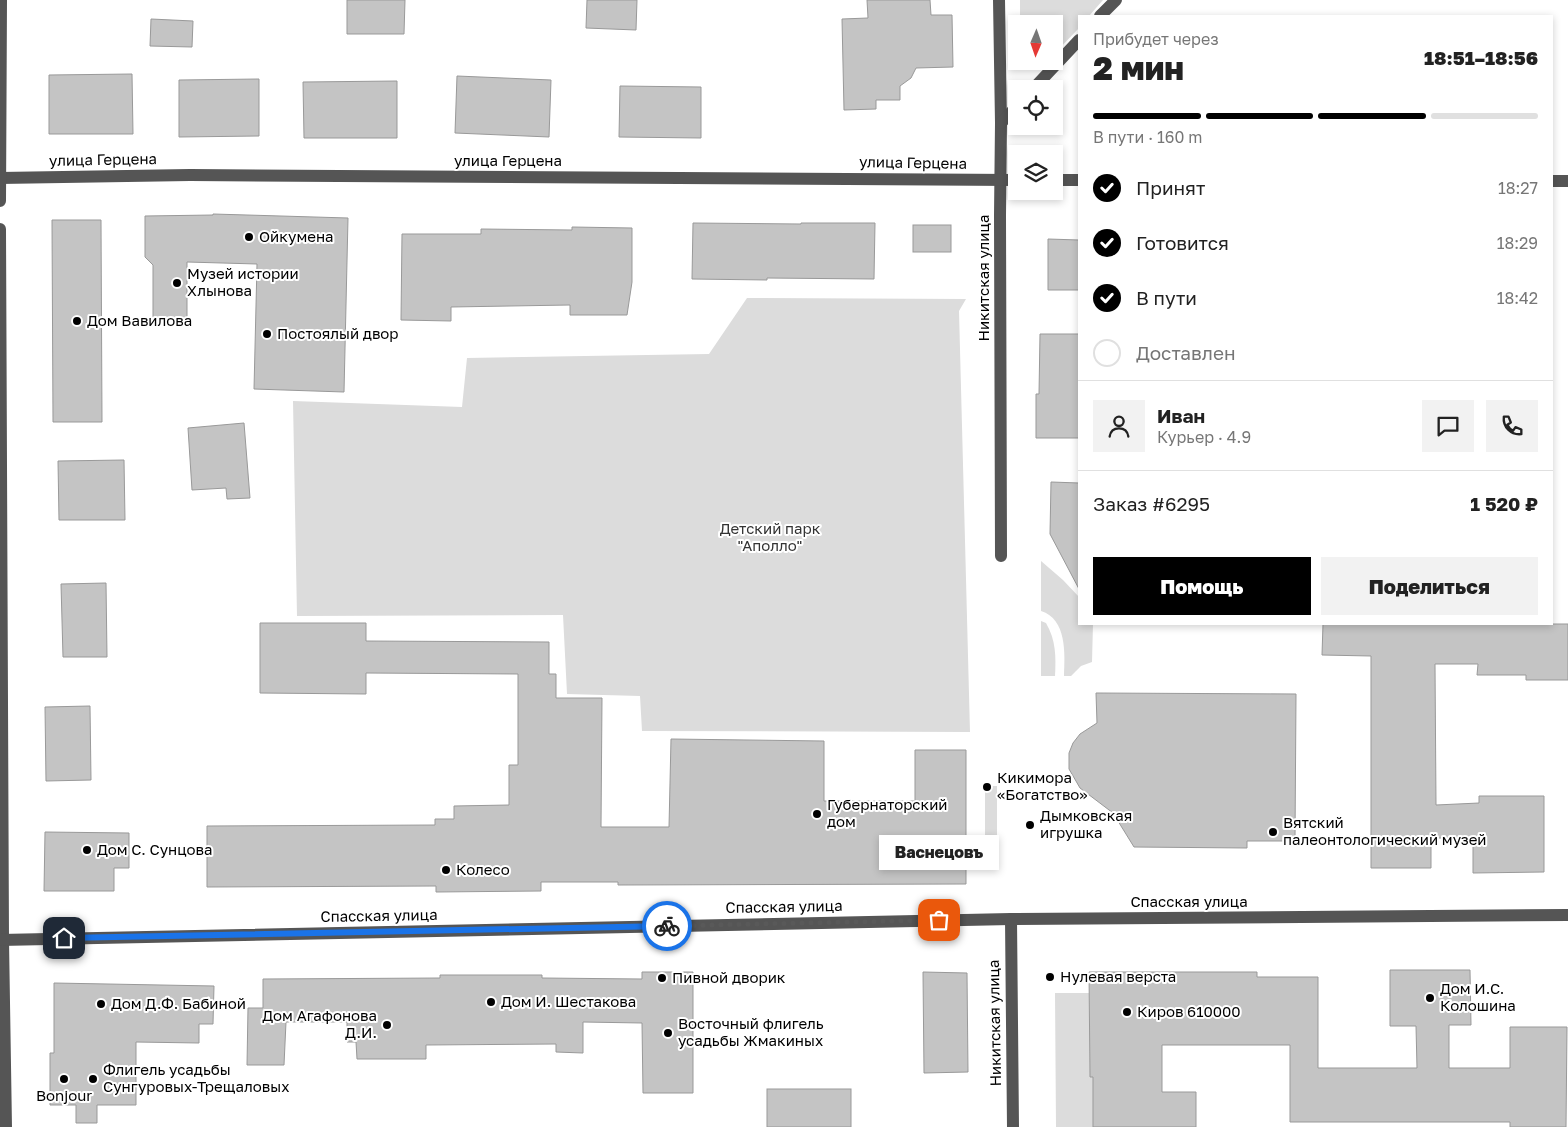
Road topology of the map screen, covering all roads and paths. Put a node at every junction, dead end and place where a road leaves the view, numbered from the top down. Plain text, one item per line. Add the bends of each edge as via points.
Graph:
1 (1, 0) edge
2 (999, 0) edge
3 (1116, 0) edge
4 (1101, 15) edge
5 (1078, 41) edge
6 (1041, 80) edge
7 (1008, 115) edge
8 (1001, 122) junction
9 (0, 178) edge
10 (1001, 180) junction
11 (1008, 180) edge
12 (1063, 180) edge
13 (1078, 180) edge
14 (1553, 181) edge
15 (1568, 181) edge
16 (0, 201) edge
17 (0, 230) edge
18 (1001, 556) dead end
19 (1568, 915) edge
20 (1011, 919) junction
21 (1, 940) edge
22 (6, 1127) edge
23 (1013, 1127) edge

1 - 9 street
2 - 8 street, Никитская улица
3 - 4 street
5 - 6 street
7 - 8 street
8 - 10 street, Никитская улица
9 - 10 street, улица Герцена via 190,175
9 - 16 street
10 - 11 street, улица Герцена
10 - 18 street, Никитская улица
12 - 13 street
14 - 15 street
17 - 21 street
19 - 20 street, Спасская улица
20 - 21 street, Спасская улица
20 - 23 street, Никитская улица
21 - 22 street

